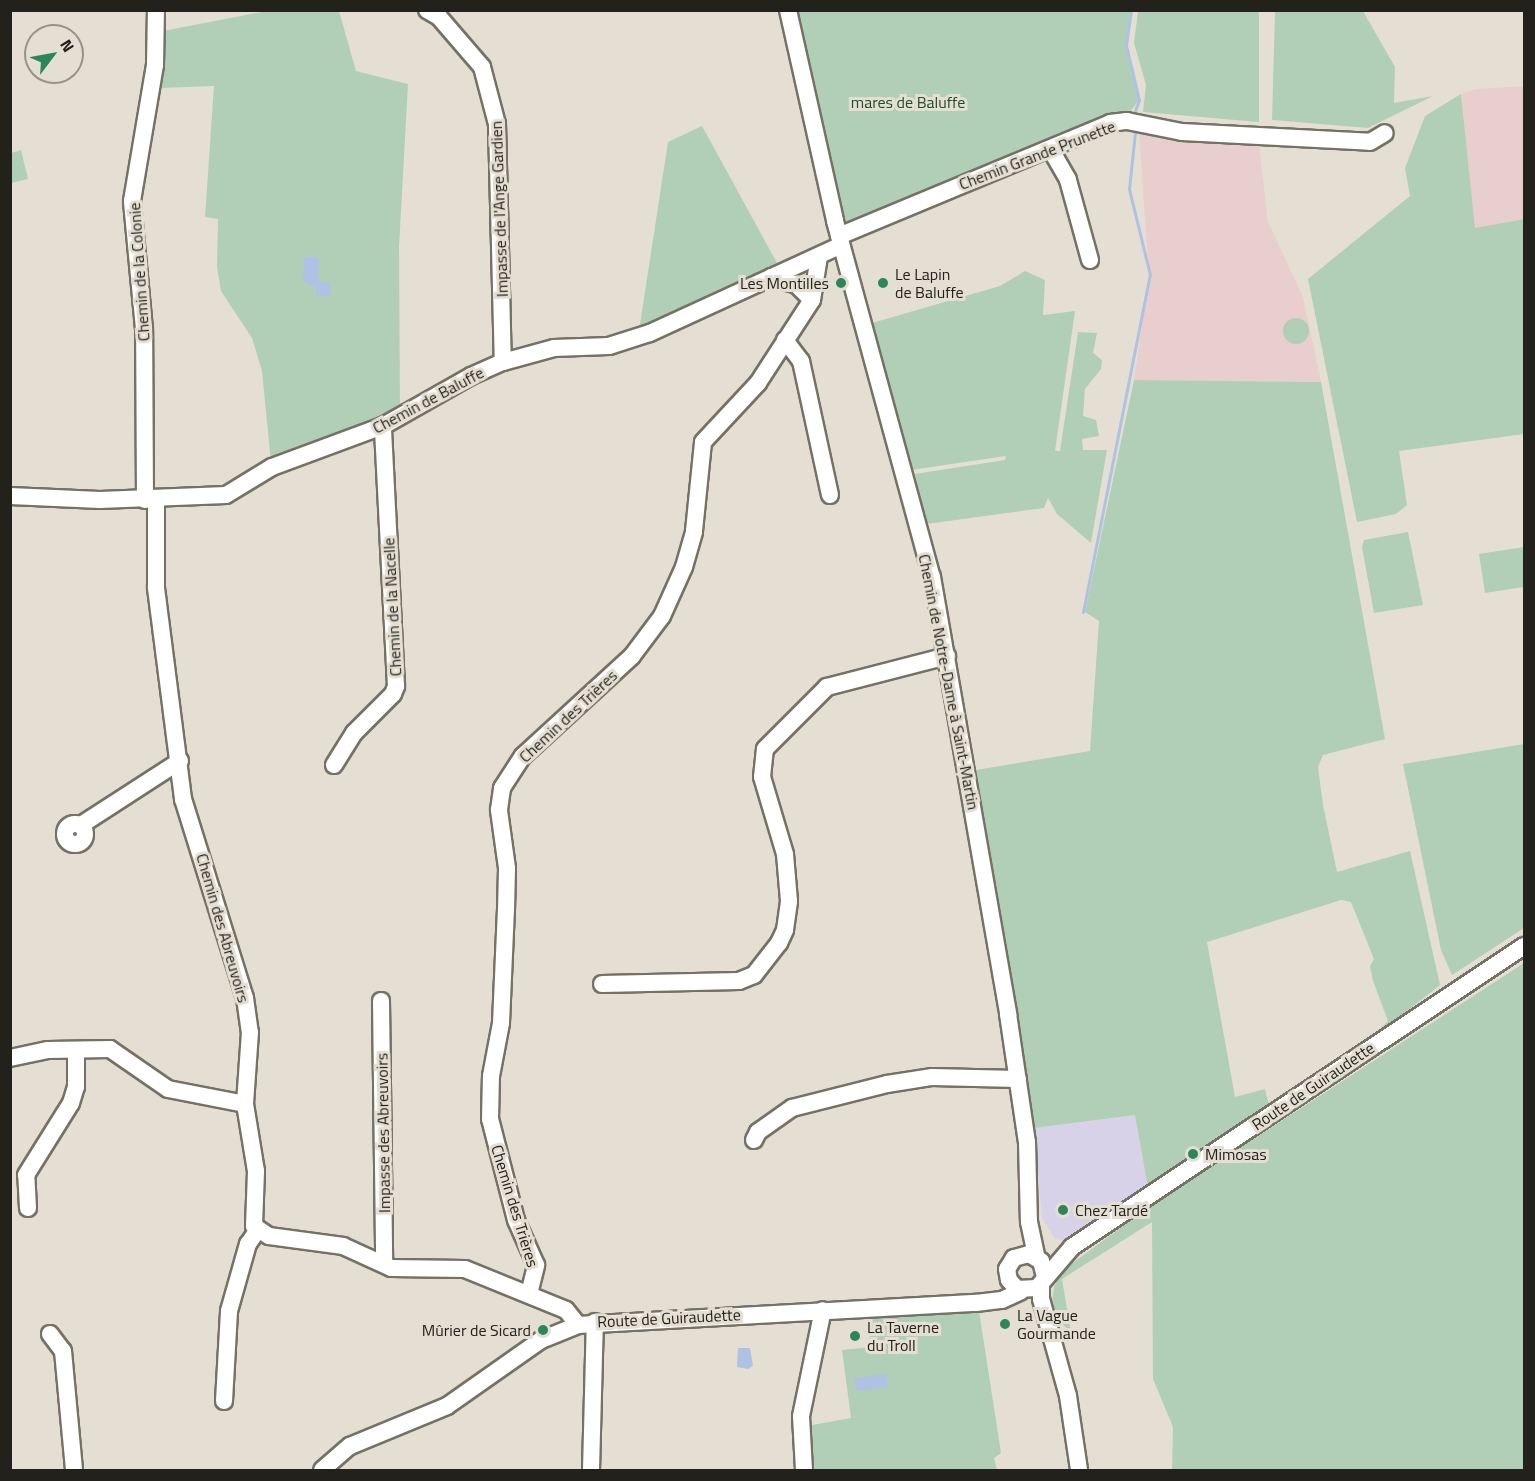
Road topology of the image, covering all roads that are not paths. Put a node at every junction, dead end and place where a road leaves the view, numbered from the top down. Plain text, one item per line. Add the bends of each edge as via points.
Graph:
1 (156, 10) edge
2 (427, 10) edge
3 (788, 10) edge
4 (1385, 133) dead end
5 (1051, 150) junction
6 (840, 241) junction
7 (819, 257) junction
8 (1090, 260) dead end
9 (771, 277) junction
10 (812, 300) junction
11 (786, 340) junction
12 (503, 362) junction
13 (383, 426) junction
14 (830, 495) dead end
15 (10, 496) edge
16 (150, 500) junction
17 (947, 656) junction
18 (180, 761) junction
19 (334, 765) dead end
20 (81, 825) dead end
21 (1524, 946) edge
22 (602, 984) dead end
23 (381, 1001) dead end
24 (76, 1050) junction
25 (10, 1058) edge
26 (1018, 1079) junction
27 (245, 1104) junction
28 (754, 1140) dead end
29 (28, 1208) dead end
30 (257, 1231) junction
31 (1072, 1247) junction
32 (1032, 1256) junction
33 (384, 1264) junction
34 (1043, 1281) junction
35 (1018, 1288) junction
36 (530, 1294) junction
37 (823, 1310) junction
38 (1047, 1318) junction
39 (595, 1322) junction
40 (578, 1325) junction
41 (50, 1334) dead end
42 (224, 1401) dead end
43 (74, 1470) edge
44 (322, 1470) edge
45 (591, 1470) edge
46 (804, 1470) edge
47 (1079, 1470) edge

1 - 16 street, Chemin de la Colonie via 155,65 132,201 144,329
2 - 12 street, Impasse de l'Ange Gardien via 439,17 482,67 498,124
3 - 6 street, Chemin de Notre-Dame à Saint-Martin
4 - 5 street, Chemin Grande Prunette via 1370,142 1182,132 1126,121 1110,123
5 - 6 street, Chemin Grande Prunette via 986,173
5 - 8 street via 1068,180
6 - 7 street, Chemin de Baluffe
6 - 17 street, Chemin de Notre-Dame à Saint-Martin via 932,577
7 - 9 street, Chemin de Baluffe
7 - 10 street, Chemin des Trières
9 - 10 street via 797,285
9 - 12 street, Chemin de Baluffe via 650,333 609,346 554,348
10 - 11 street, Chemin des Trières
11 - 14 street via 801,361
11 - 36 street, Chemin des Trières via 758,382 703,442 694,531 684,567 653,630 632,656 523,756 502,788 499,810 507,868 506,910 501,1023 491,1076 490,1119 516,1220 536,1265
12 - 13 street, Chemin de Baluffe
13 - 16 street, Chemin de Baluffe via 272,467 226,495
13 - 19 street, Chemin de la Nacelle via 396,686 393,694 354,734
15 - 16 street, Chemin de Baluffe
16 - 18 street, Chemin des Abreuvoirs via 156,588
17 - 22 street via 827,687 765,749 762,777 785,854 789,901 779,944 754,975 740,981
17 - 26 street, Chemin de Notre-Dame à Saint-Martin
18 - 20 street
18 - 27 street, Chemin des Abreuvoirs via 183,799 245,998 250,1032
21 - 31 street, Route de Guiraudette
23 - 33 street, Impasse des Abreuvoirs
24 - 25 street
24 - 27 street via 110,1049 168,1089
24 - 29 street via 76,1087 71,1103 26,1175
26 - 28 street via 932,1077 887,1084 792,1108 758,1132
26 - 32 street, Chemin de Notre-Dame à Saint-Martin via 1027,1142
27 - 30 street, Chemin des Abreuvoirs via 256,1171
30 - 33 street via 277,1238 343,1246
30 - 42 street via 248,1244 229,1311
31 - 32 street, Route de Guiraudette
31 - 34 street, Route de Guiraudette
32 - 34 street, Chemin de Notre-Dame à Saint-Martin
32 - 35 street via 1009,1265
33 - 36 street via 391,1268 465,1269
34 - 35 street
34 - 38 street
35 - 37 street, Route de Guiraudette via 986,1301
35 - 38 street
36 - 40 street via 566,1310
37 - 39 street, Route de Guiraudette
37 - 46 street via 801,1416
38 - 47 street via 1068,1396
39 - 40 street, Route de Guiraudette
39 - 45 street
40 - 44 street, Route de Guiraudette via 541,1340 437,1411 350,1446
41 - 43 street via 63,1351

